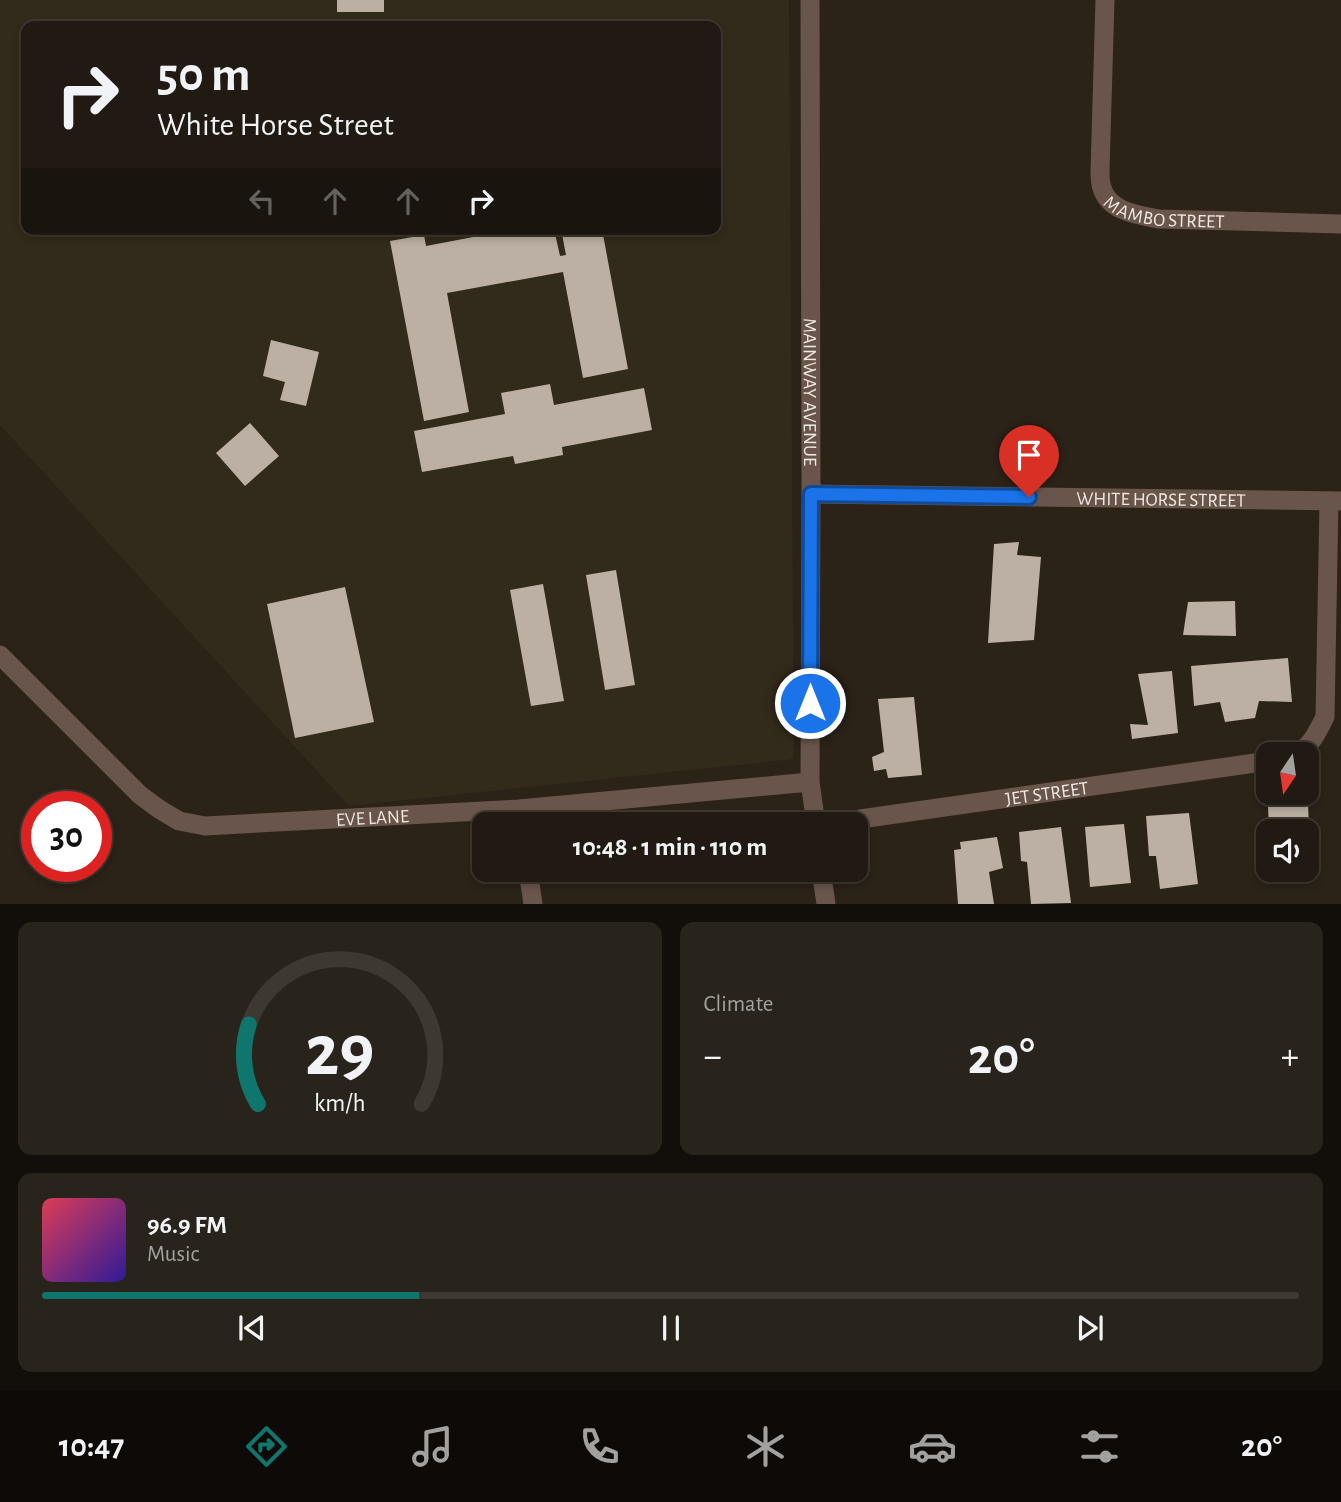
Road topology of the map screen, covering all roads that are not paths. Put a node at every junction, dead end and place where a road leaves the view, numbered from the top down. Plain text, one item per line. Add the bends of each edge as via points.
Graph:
1 (810, 0) edge
2 (1105, 0) edge
3 (1341, 224) edge
4 (811, 494) junction
5 (1335, 501) edge
6 (0, 655) edge
7 (1311, 742) edge
8 (1256, 763) edge
9 (810, 782) junction
10 (561, 812) edge
11 (814, 812) edge
12 (472, 818) edge
13 (868, 818) edge
14 (530, 882) edge
15 (822, 882) edge
16 (533, 904) edge
17 (825, 904) edge

1 - 4 street, MAINWAY AVENUE
2 - 3 street, MAMBO STREET via 1100,171 1102,189 1113,205 1160,219
4 - 5 street, WHITE HORSE STREET
4 - 9 street, MAINWAY AVENUE
5 - 7 street via 1325,717
6 - 12 street, EVE LANE via 140,795 179,821 205,825
8 - 13 street, JET STREET
9 - 10 street, EVE LANE
9 - 11 street, MAINWAY AVENUE
14 - 16 street
15 - 17 street

